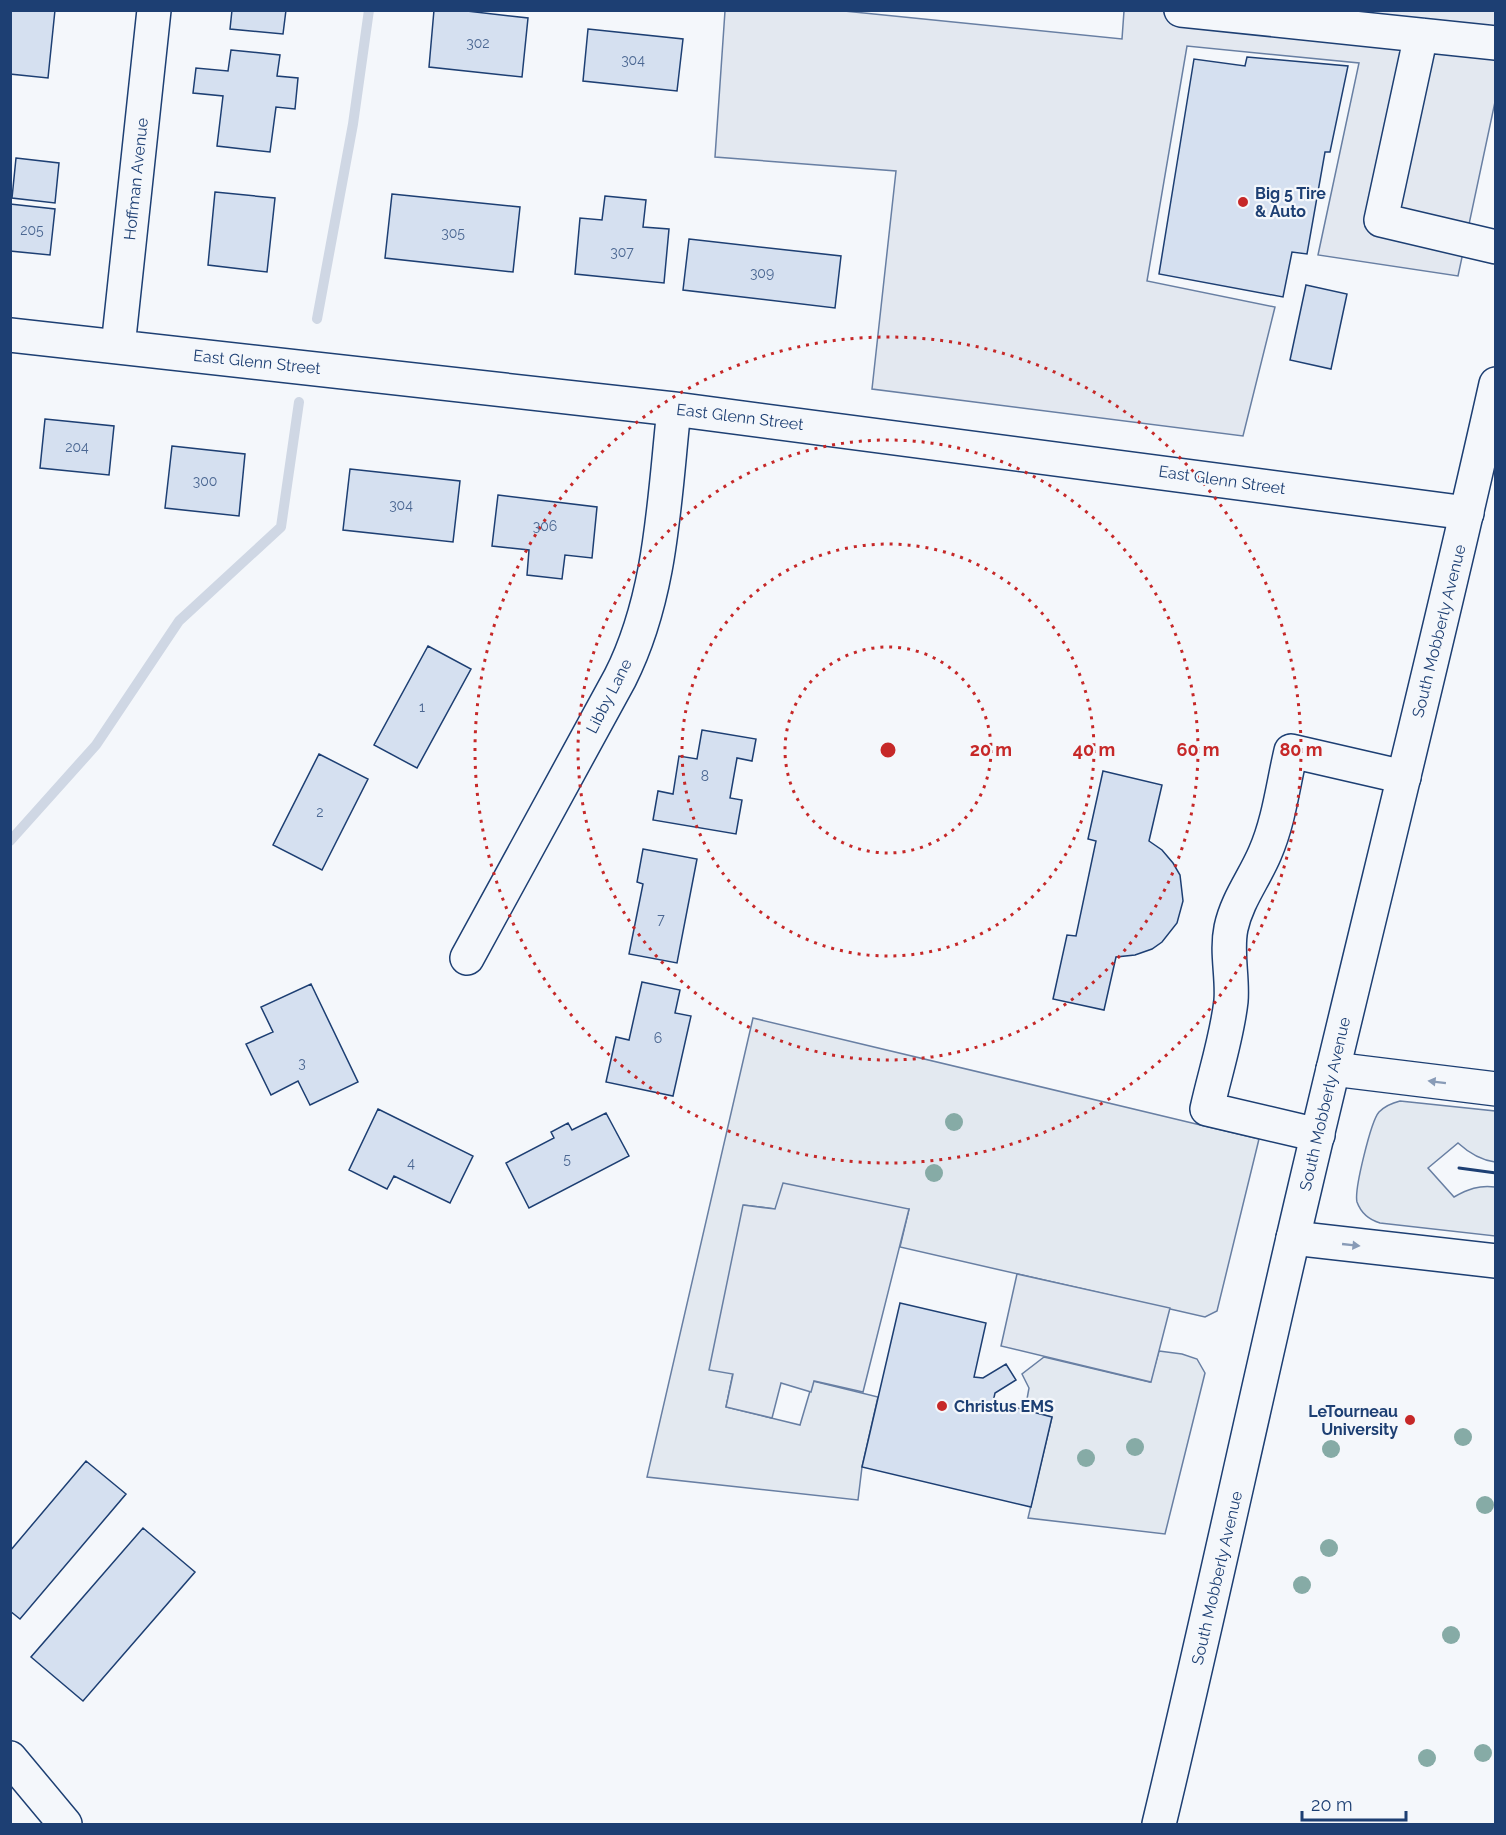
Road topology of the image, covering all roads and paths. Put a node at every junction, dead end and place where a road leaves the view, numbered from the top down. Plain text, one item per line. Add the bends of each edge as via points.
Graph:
1 (154, 10) edge
2 (1181, 10) edge
3 (1421, 35) junction
4 (1496, 43) edge
5 (1496, 247) edge
6 (10, 335) edge
7 (118, 347) junction
8 (1496, 384) edge
9 (675, 409) junction
10 (1467, 513) junction
11 (1404, 777) junction
12 (466, 958) dead end
13 (1333, 1070) junction
14 (1496, 1089) edge
15 (1317, 1135) junction
16 (1293, 1238) junction
17 (1496, 1261) edge
18 (10, 1758) edge
19 (65, 1824) edge
20 (1159, 1824) edge

1 - 7 street, Hoffman Avenue
2 - 3 street
3 - 4 street
3 - 5 street via 1382,220
6 - 7 street, East Glenn Street
7 - 9 street, East Glenn Street
8 - 10 street, South Mobberly Avenue
9 - 10 street, East Glenn Street
9 - 12 street, Libby Lane via 656,566 640,631 620,678
10 - 11 street, South Mobberly Avenue
11 - 13 street, South Mobberly Avenue
11 - 15 street via 1291,751 1270,839 1232,923 1229,1014 1207,1108
14 -> 13 street
13 - 15 street, South Mobberly Avenue
15 - 16 street, South Mobberly Avenue
16 -> 17 street
16 - 20 street, South Mobberly Avenue
18 - 19 street

